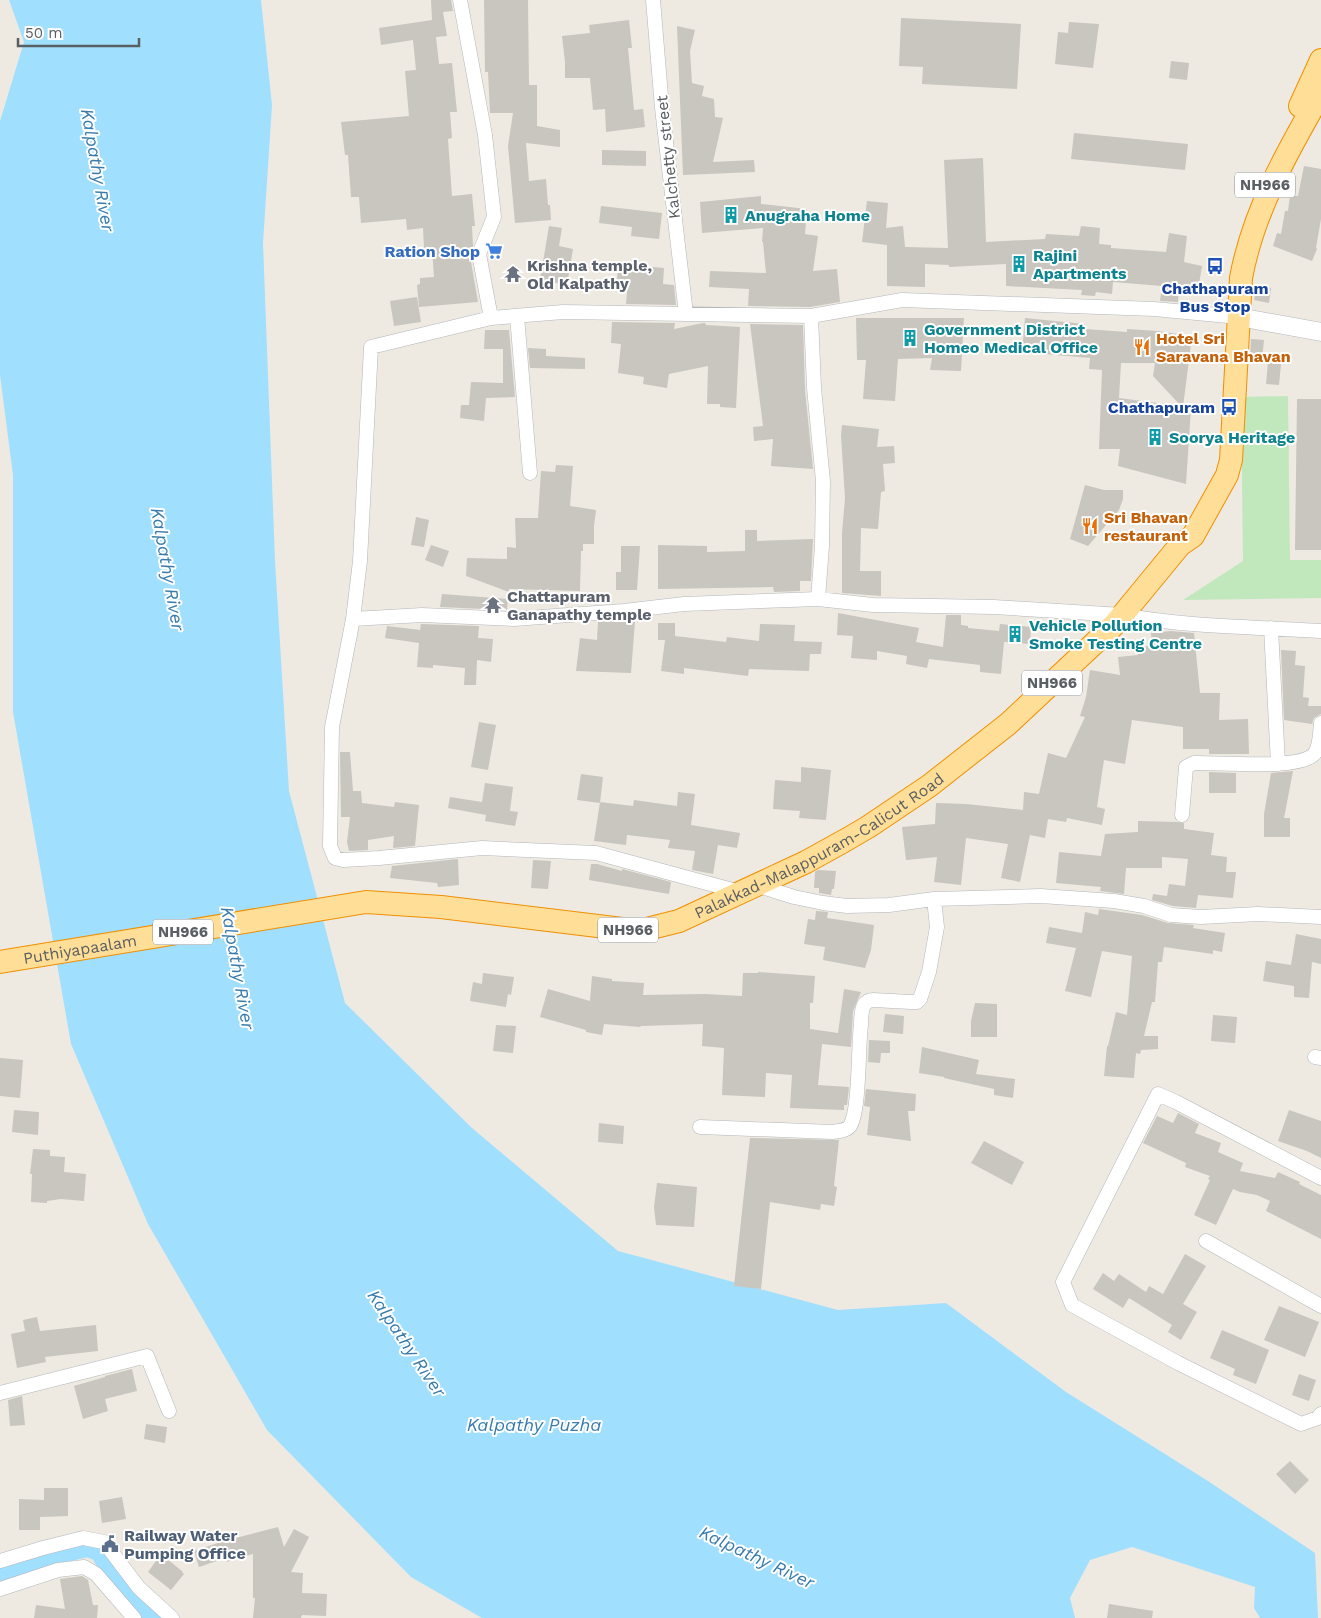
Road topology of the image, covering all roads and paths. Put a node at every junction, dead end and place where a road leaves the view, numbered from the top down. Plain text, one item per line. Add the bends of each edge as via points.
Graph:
1 (460, 0) edge
2 (653, 0) edge
3 (1321, 60) edge
4 (1321, 92) edge
5 (686, 314) junction
6 (517, 316) junction
7 (811, 316) junction
8 (1233, 316) junction
9 (491, 318) junction
10 (1321, 332) edge
11 (530, 473) dead end
12 (818, 599) junction
13 (1122, 615) junction
14 (353, 619) junction
15 (1271, 628) junction
16 (1321, 631) edge
17 (1321, 723) edge
18 (1278, 764) junction
19 (1182, 815) dead end
20 (747, 888) junction
21 (934, 899) junction
22 (366, 902) joint
23 (1321, 917) edge
24 (0, 962) edge
25 (700, 1127) dead end
26 (1321, 1178) edge
27 (1206, 1241) dead end
28 (1321, 1306) edge
29 (0, 1393) edge
30 (169, 1411) dead end
31 (1321, 1414) edge
32 (0, 1561) edge
33 (0, 1589) edge
34 (134, 1618) edge
35 (172, 1618) edge

1 - 9 street via 485,135 494,218 479,254
2 - 5 street, Kalchetty street
3 - 8 highway, Palakkad-Malappuram-Calicut Road / NH966 via 1243,233 1231,277
4 - 8 highway, Palakkad-Malappuram-Calicut Road / NH966 via 1255,225
5 - 6 street via 563,312
5 - 7 street
6 - 9 street
6 - 11 street
7 - 8 street via 902,300 1154,309
7 - 12 street via 823,481
8 - 10 street
8 - 13 highway, Palakkad-Malappuram-Calicut Road / NH966 via 1231,460 1227,475 1193,536 1180,545
9 - 14 street via 371,347 360,561
12 - 13 street via 873,605 994,607
12 - 14 street via 684,604 514,619 422,615
13 - 15 street
13 - 20 highway, Palakkad-Malappuram-Calicut Road / NH966 via 1008,724 929,786 844,841
14 - 20 street via 332,727 330,846 335,858 379,858 482,848 596,853
15 - 16 street
15 - 18 street
17 - 18 street via 1314,755 1306,760
18 - 19 street via 1194,763 1186,767
20 - 21 street via 847,906
20 - 22 highway, Palakkad-Malappuram-Calicut Road / NH966 via 679,921 639,931 441,907
21 - 23 street via 1041,896 1114,901 1171,915
21 - 25 street via 936,932 920,999 917,1002 869,1000 864,1004 853,1115 845,1130
22 - 24 highway, Puthiyapaalam / NH966
26 - 31 street via 1158,1094 1063,1282 1072,1305 1178,1363 1301,1424
27 - 28 street
29 - 30 street via 147,1356
32 - 35 street via 84,1538 104,1542 139,1588
33 - 34 street via 58,1570 84,1567 96,1574

